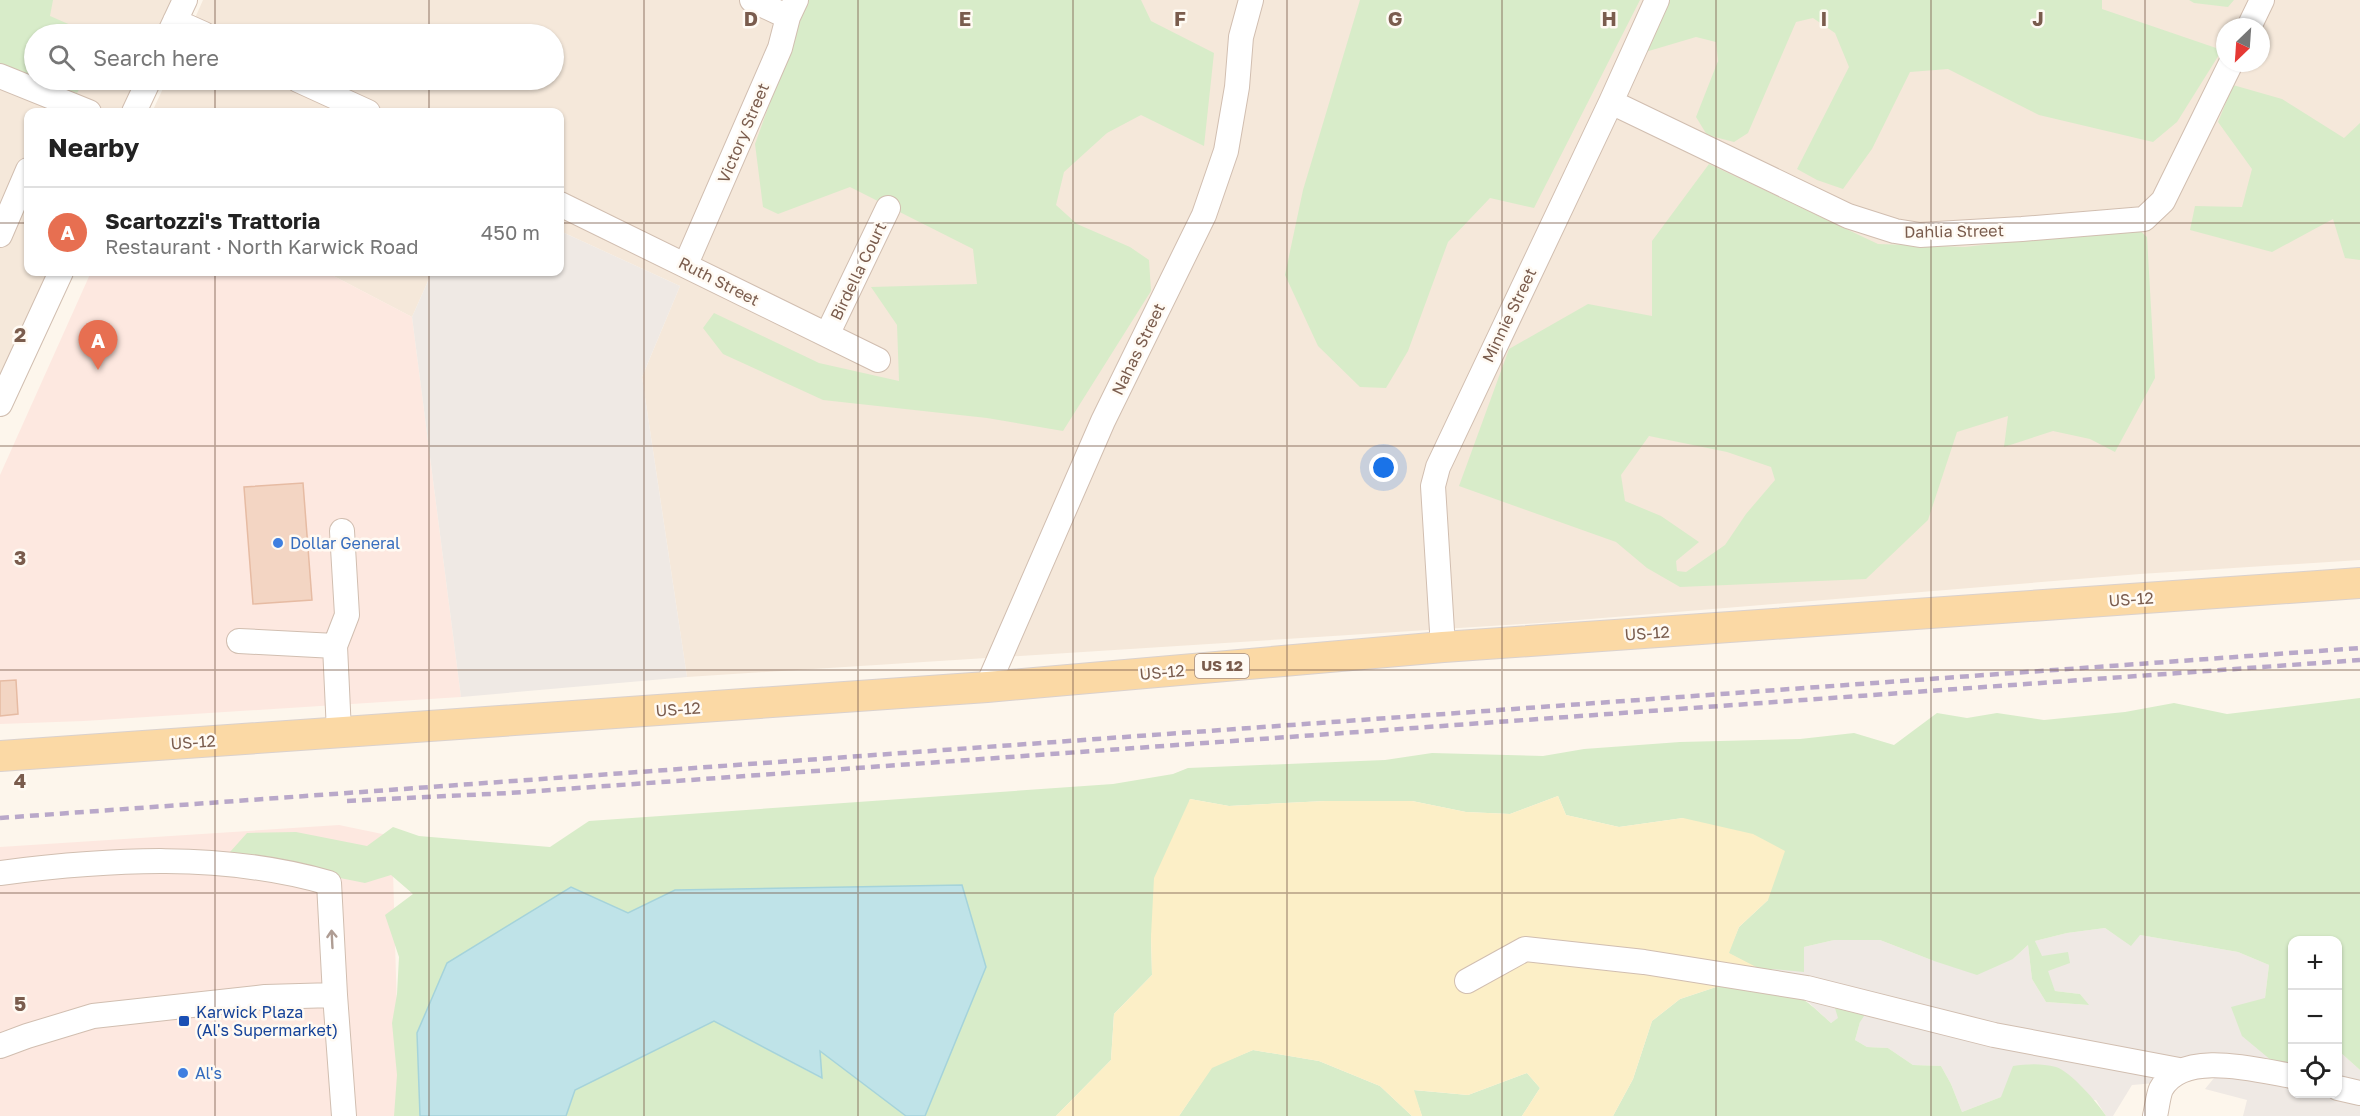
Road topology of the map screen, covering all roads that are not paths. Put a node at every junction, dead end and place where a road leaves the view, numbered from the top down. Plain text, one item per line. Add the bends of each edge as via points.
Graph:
1 (752, 0) edge
2 (1251, 0) edge
3 (1657, 0) edge
4 (2262, 0) edge
5 (792, 8) edge
6 (2253, 18) edge
7 (2227, 72) edge
8 (0, 75) edge
9 (24, 87) edge
10 (31, 90) edge
11 (144, 90) edge
12 (320, 90) edge
13 (1611, 102) junction
14 (69, 108) edge
15 (136, 108) edge
16 (359, 108) edge
17 (24, 179) edge
18 (564, 206) edge
19 (888, 208) dead end
20 (0, 234) edge
21 (686, 264) junction
22 (59, 276) edge
23 (827, 335) junction
24 (878, 360) dead end
25 (0, 404) edge
26 (342, 531) dead end
27 (2360, 583) edge
28 (239, 641) dead end
29 (335, 646) junction
30 (1443, 647) junction
31 (987, 687) junction
32 (339, 732) junction
33 (0, 756) edge
34 (0, 873) edge
35 (1467, 981) dead end
36 (335, 995) junction
37 (0, 1046) edge
38 (2180, 1070) junction
39 (2288, 1075) edge
40 (2342, 1089) edge
41 (2360, 1094) edge
42 (344, 1116) edge
43 (2155, 1116) edge

1 - 5 street
2 - 31 street, Nahas Street via 1241,37 1226,151 1204,215 1103,421
3 - 13 street, Minnie Street
4 - 6 street
5 - 21 street, Victory Street via 780,48
7 - 13 street, Dahlia Street via 2163,201 2144,219 1920,235 1848,216
8 - 9 street
10 - 14 street
11 - 15 street
12 - 16 street
13 - 30 street, Minnie Street via 1438,467 1433,486
17 - 20 street
18 - 21 street, Ruth Street
19 - 23 street, Birdella Court
21 - 23 street, Ruth Street
22 - 25 street
23 - 24 street, Ruth Street
26 - 29 street via 347,615
27 - 30 main road, US-12 / US 12
28 - 29 street
29 - 32 street
30 - 31 main road, US-12 / US 12
31 - 32 main road, US-12 / US 12
32 - 33 main road, US-12 / US 12
36 -> 34 street via 329,883 271,870 188,861 136,861
35 - 38 street via 1525,949 1644,962 1807,988 1994,1035
36 - 37 street via 265,997 93,1016
36 - 42 street
38 - 39 street via 2220,1064
38 - 43 street via 2161,1088
40 - 41 street

